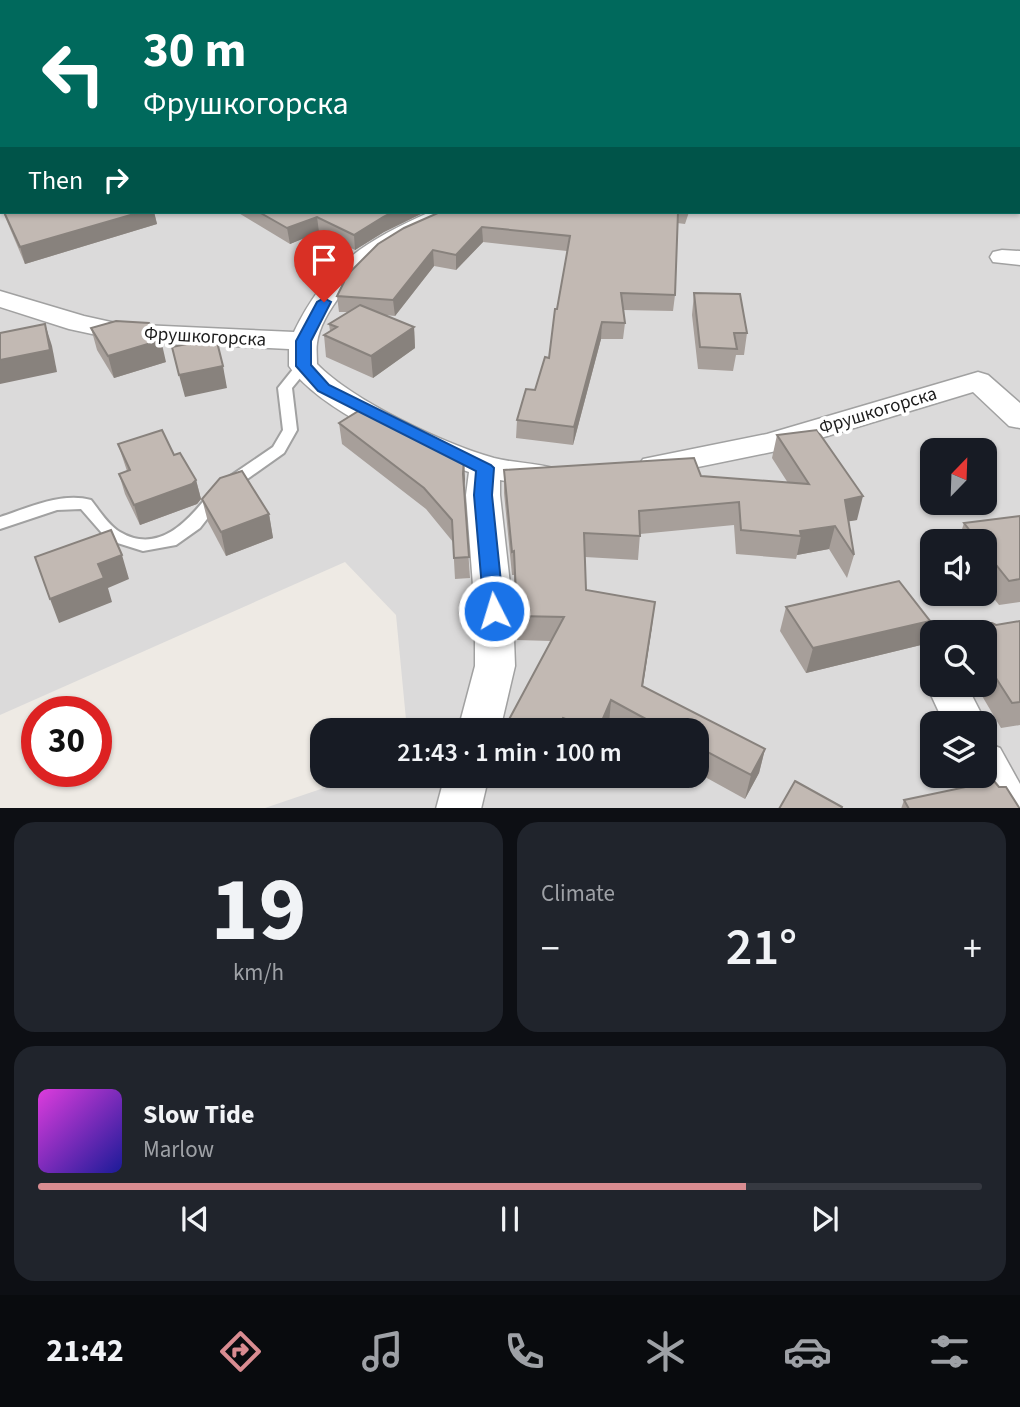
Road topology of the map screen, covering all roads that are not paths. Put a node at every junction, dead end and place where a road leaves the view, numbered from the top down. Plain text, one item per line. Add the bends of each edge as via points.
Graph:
1 (443, 214) edge
2 (0, 299) edge
3 (303, 353) junction
4 (1020, 419) edge
5 (485, 468) junction
6 (631, 470) edge
7 (566, 477) edge
8 (0, 523) edge
9 (482, 718) edge
10 (997, 784) edge
11 (463, 788) edge
12 (458, 808) edge
13 (1010, 808) edge

1 - 3 street via 392,237 334,286 313,318
2 - 3 street, Фрушкогорска via 120,332
3 - 5 street via 324,388
3 - 8 lane via 285,388 290,430 279,450 235,479 194,524 170,541 143,545 114,536 85,504 56,505
4 - 6 street, Фрушкогорска via 978,381 770,443
5 - 7 street
5 - 9 street via 495,666
10 - 13 street
11 - 12 street

